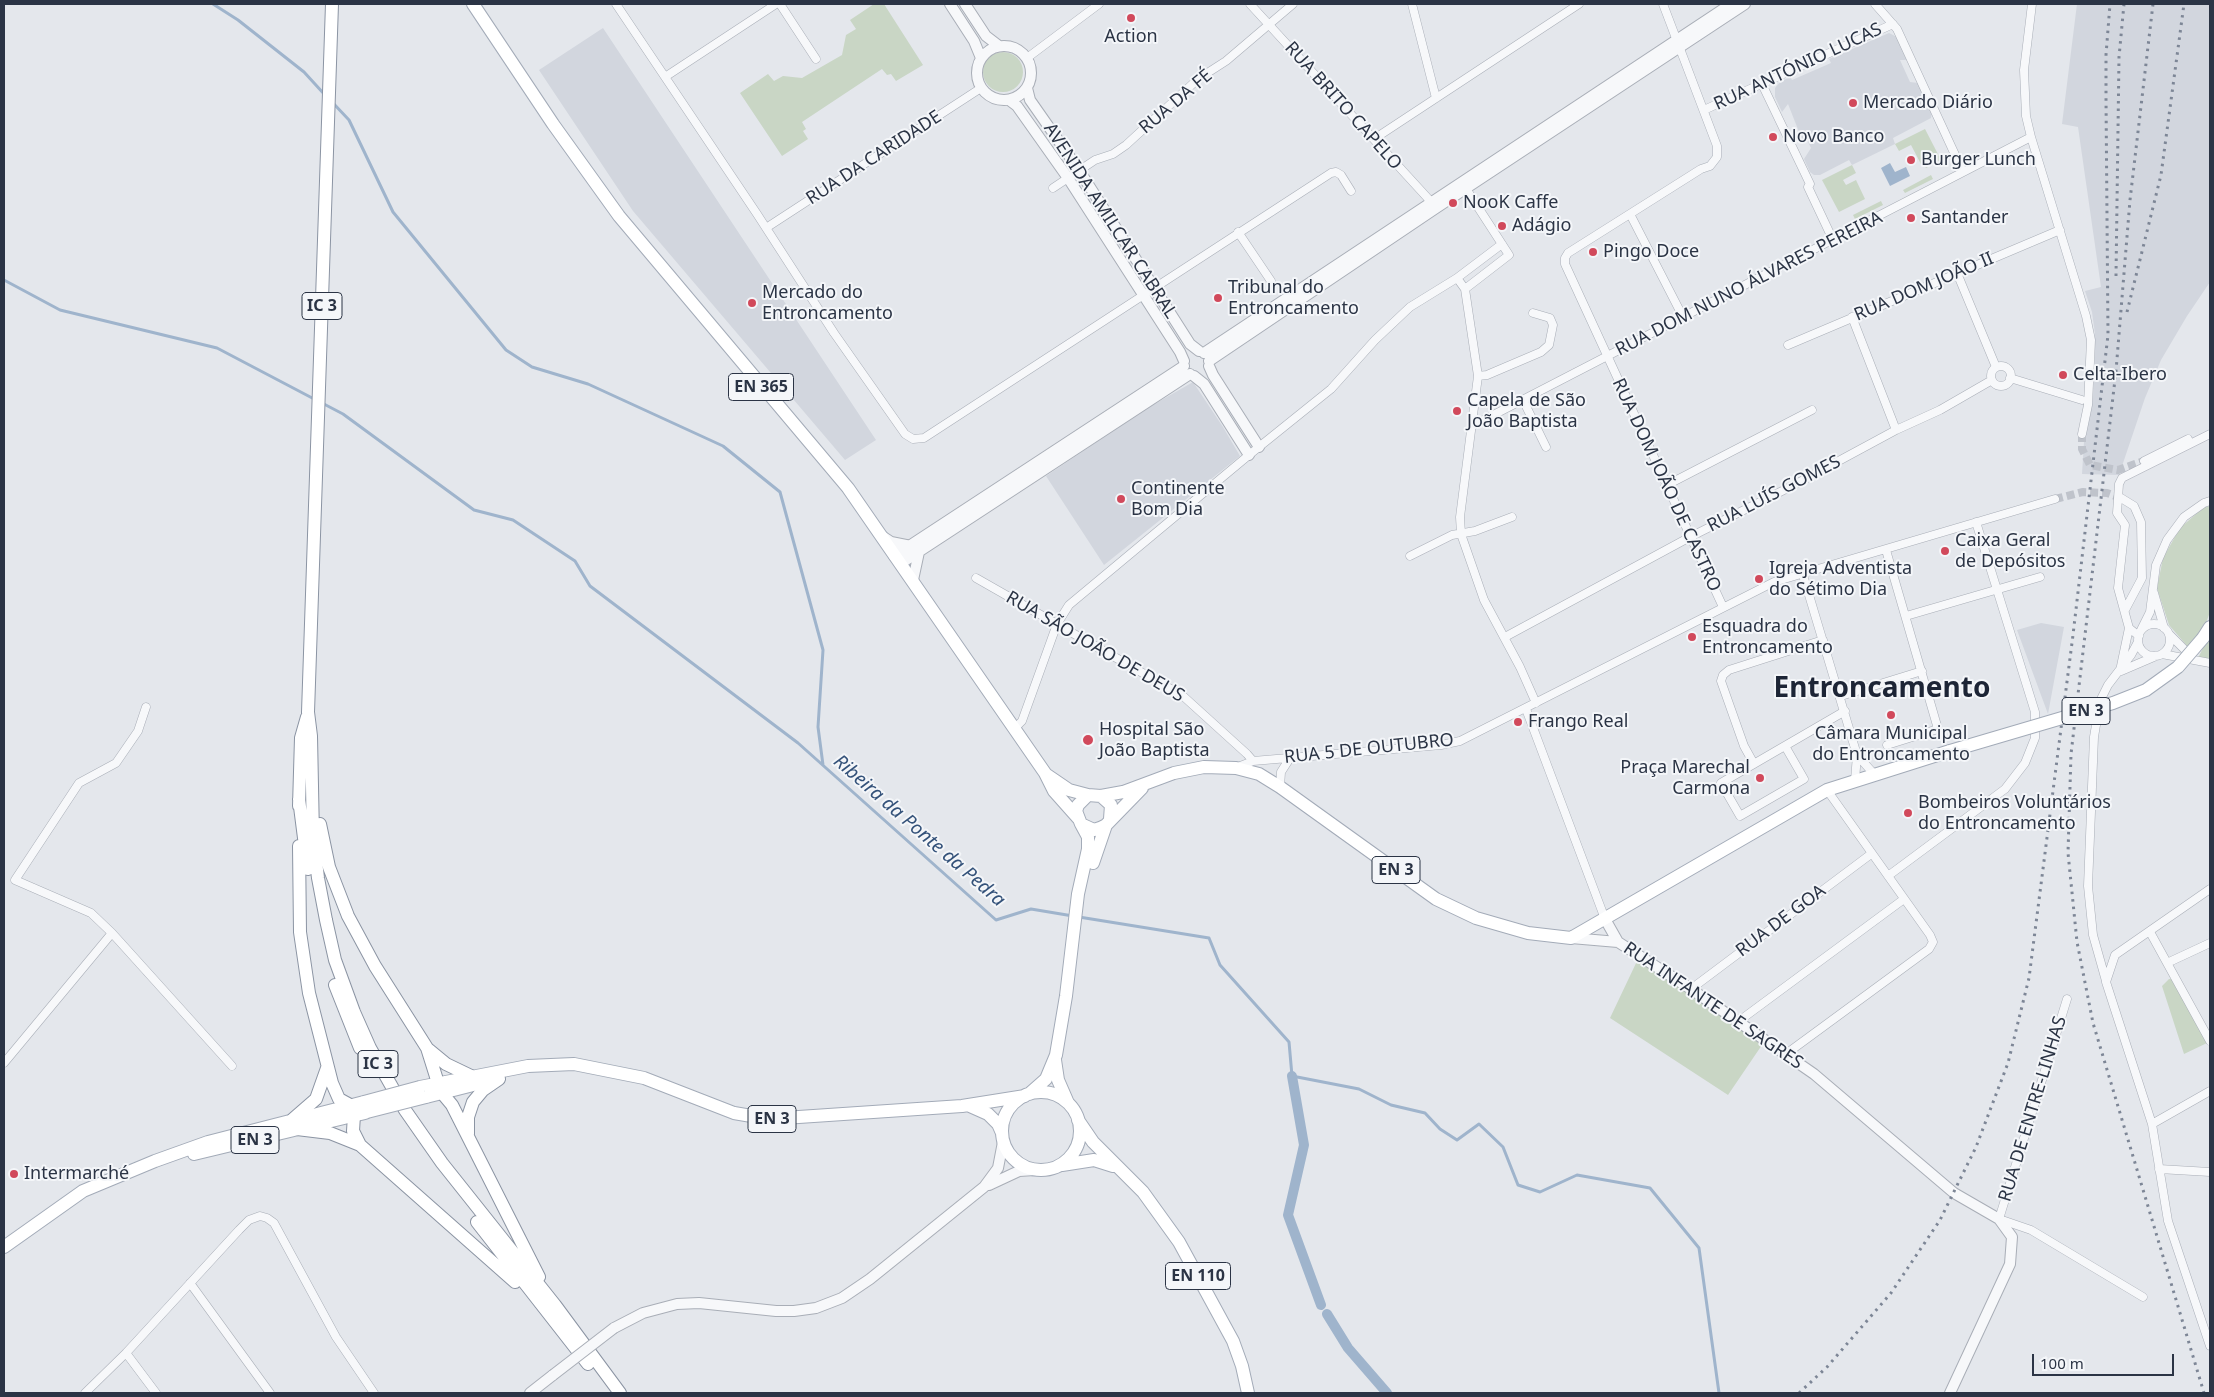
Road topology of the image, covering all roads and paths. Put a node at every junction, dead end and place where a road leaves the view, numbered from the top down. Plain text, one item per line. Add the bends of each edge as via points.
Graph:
1 (332, 4) edge
2 (474, 4) edge
3 (616, 4) edge
4 (778, 4) edge
5 (950, 4) edge
6 (965, 4) edge
7 (1099, 4) edge
8 (1250, 4) edge
9 (1293, 4) edge
10 (1412, 4) edge
11 (1579, 4) edge
12 (1663, 4) edge
13 (1732, 4) edge
14 (1745, 4) edge
15 (1876, 4) edge
16 (2032, 4) edge
17 (1269, 24) junction
18 (1893, 24) junction
19 (1678, 44) junction
20 (999, 46) junction
21 (816, 58) dead end
22 (981, 58) junction
23 (1027, 58) junction
24 (665, 77) junction
25 (1762, 84) junction
26 (981, 88) junction
27 (1027, 88) junction
28 (1436, 98) junction
29 (1009, 100) junction
30 (1704, 110) junction
31 (2031, 137) junction
32 (1374, 139) junction
33 (1080, 170) junction
34 (1963, 172) junction
35 (1068, 178) junction
36 (1463, 185) junction
37 (1053, 188) dead end
38 (1351, 191) dead end
39 (1434, 205) junction
40 (1630, 214) junction
41 (766, 228) junction
42 (2060, 230) junction
43 (1238, 232) junction
44 (1833, 240) junction
45 (1502, 244) junction
46 (1957, 273) junction
47 (1457, 278) junction
48 (1272, 281) dead end
49 (1154, 287) junction
50 (1465, 289) junction
51 (1143, 294) junction
52 (1533, 312) dead end
53 (1683, 317) junction
54 (1852, 317) junction
55 (1788, 345) dead end
56 (1607, 357) junction
57 (1206, 358) junction
58 (1996, 367) junction
59 (1188, 370) junction
60 (1478, 376) junction
61 (2010, 378) junction
62 (1992, 380) junction
63 (1522, 400) junction
64 (2082, 400) dead end
65 (1812, 410) dead end
66 (1472, 426) junction
67 (2210, 428) edge
68 (1896, 430) junction
69 (2082, 434) tunnel mouth
70 (2210, 434) edge
71 (1259, 447) junction
72 (1546, 447) dead end
73 (1249, 455) junction
74 (2144, 461) tunnel mouth
75 (1665, 486) junction
76 (2121, 498) tunnel mouth
77 (2055, 499) tunnel mouth
78 (2210, 501) edge
79 (1512, 517) dead end
80 (1976, 522) junction
81 (1461, 534) junction
82 (879, 535) junction
83 (1690, 537) junction
84 (915, 549) junction
85 (1886, 550) junction
86 (1410, 556) dead end
87 (897, 560) junction
88 (1803, 575) junction
89 (2040, 577) dead end
90 (976, 578) dead end
91 (913, 580) junction
92 (2152, 588) junction
93 (1997, 590) junction
94 (1723, 607) junction
95 (2125, 610) junction
96 (1906, 616) junction
97 (1057, 624) junction
98 (2129, 628) junction
99 (2166, 630) junction
100 (2207, 632) edge
101 (2139, 636) junction
102 (1505, 638) junction
103 (1823, 640) junction
104 (2159, 655) junction
105 (2196, 660) junction
106 (2210, 663) edge
107 (1922, 671) junction
108 (2119, 672) junction
109 (1840, 696) junction
110 (1536, 703) junction
111 (146, 707) dead end
112 (1526, 708) junction
113 (1844, 711) junction
114 (308, 712) junction
115 (1014, 729) junction
116 (1887, 745) dead end
117 (1785, 746) junction
118 (1858, 755) junction
119 (1290, 758) junction
120 (1252, 761) junction
121 (1754, 764) junction
122 (1236, 768) junction
123 (1045, 773) junction
124 (1874, 774) junction
125 (312, 775) junction
126 (1855, 780) junction
127 (1146, 785) junction
128 (1280, 786) junction
129 (1827, 790) junction
130 (1088, 795) junction
131 (1101, 796) junction
132 (299, 799) junction
133 (1079, 821) junction
134 (1108, 822) junction
135 (1871, 854) junction
136 (1888, 876) junction
137 (2210, 889) edge
138 (1081, 895) junction
139 (1904, 899) junction
140 (1605, 920) junction
141 (2150, 932) junction
142 (112, 933) junction
143 (1571, 938) junction
144 (1618, 942) junction
145 (2210, 944) edge
146 (2167, 964) junction
147 (2106, 982) junction
148 (1691, 989) junction
149 (2067, 998) dead end
150 (1739, 1022) junction
151 (2210, 1041) edge
152 (427, 1048) junction
153 (1786, 1054) junction
154 (1056, 1056) junction
155 (4, 1063) edge
156 (232, 1066) dead end
157 (589, 1067) junction
158 (327, 1068) junction
159 (471, 1076) junction
160 (499, 1079) junction
161 (440, 1088) junction
162 (2210, 1091) edge
163 (1027, 1095) junction
164 (1070, 1105) junction
165 (962, 1106) junction
166 (352, 1110) junction
167 (1078, 1120) junction
168 (295, 1124) junction
169 (2152, 1124) junction
170 (468, 1136) junction
171 (1003, 1137) junction
172 (360, 1145) junction
173 (1061, 1165) junction
174 (2159, 1169) junction
175 (1035, 1170) junction
176 (1124, 1172) junction
177 (2210, 1172) edge
178 (978, 1193) junction
179 (1999, 1219) junction
180 (4, 1247) edge
181 (190, 1283) junction
182 (2143, 1297) dead end
183 (540, 1303) junction
184 (555, 1305) junction
185 (2210, 1346) edge
186 (126, 1353) junction
187 (85, 1393) edge
188 (156, 1393) edge
189 (270, 1393) edge
190 (374, 1393) edge
191 (530, 1393) edge
192 (612, 1393) edge
193 (620, 1393) edge
194 (1248, 1393) edge
195 (1950, 1393) edge

1 - 114 main road, IC 3
2 - 82 main road, EN 365 via 619,216 848,488
3 - 24 street
4 - 21 street
4 - 24 street
5 - 22 street
6 - 20 street via 986,36
7 - 23 street
8 - 17 street, RUA BRITO CAPELO
9 - 17 street, RUA DA FÉ
10 - 28 street
11 - 28 street
12 - 19 street
13 - 19 street
14 - 19 street
15 - 18 street
16 - 31 street via 2024,86
17 - 32 street, RUA BRITO CAPELO
17 - 33 street, RUA DA FÉ via 1226,62 1198,79 1126,145
18 - 25 street, RUA ANTÓNIO LUCAS
18 - 34 street
19 - 30 street
19 - 36 street
20 - 22 street
20 - 23 street via 1015,47
22 - 26 street via 977,73
23 - 27 street via 1032,73
24 - 41 street
25 - 30 street, RUA ANTÓNIO LUCAS
25 - 44 street
26 - 29 street via 994,98
26 - 41 street, RUA DA CARIDADE
27 - 29 street
27 - 33 street, AVENIDA AMILCAR CABRAL via 1030,100
28 - 32 street
29 - 35 street, AVENIDA AMILCAR CABRAL via 1017,106
30 - 40 street, RUA DOM JOÃO DE CASTRO via 1717,146 1717,157 1710,166
31 - 34 street, RUA DOM NUNO ÁLVARES PEREIRA
31 - 42 street
32 - 39 street, RUA BRITO CAPELO
33 - 35 street, RUA DA FÉ
33 - 49 street, AVENIDA AMILCAR CABRAL
34 - 44 street, RUA DOM NUNO ÁLVARES PEREIRA
35 - 37 street, RUA DA FÉ
35 - 51 street, AVENIDA AMILCAR CABRAL
36 - 39 street
36 - 45 street
38 - 43 street via 1341,175 1331,173
39 - 57 street
40 - 53 street
40 - 56 street, RUA DOM JOÃO DE CASTRO via 1568,253 1564,261
41 - 51 street via 834,333 905,434 913,439 924,438
42 - 46 street, RUA DOM JOÃO II
42 - 69 street via 2091,340 2088,405
43 - 48 street
43 - 49 street
44 - 53 street, RUA DOM NUNO ÁLVARES PEREIRA
45 - 47 street
45 - 50 street via 1509,255
46 - 54 street, RUA DOM JOÃO II
46 - 58 street
47 - 50 street
47 - 71 street via 1410,308 1375,340 1331,389
49 - 51 street
49 - 57 street, AVENIDA AMILCAR CABRAL via 1190,344
50 - 60 street
51 - 59 street, AVENIDA AMILCAR CABRAL
52 - 60 street via 1550,318 1554,325 1549,344 1541,352
53 - 56 street, RUA DOM NUNO ÁLVARES PEREIRA
54 - 55 street, RUA DOM JOÃO II
54 - 68 street
56 - 63 street, RUA DOM NUNO ÁLVARES PEREIRA
56 - 75 street, RUA DOM JOÃO DE CASTRO
57 - 59 street via 1202,376
57 - 59 street via 1192,352
57 - 71 street, AVENIDA AMILCAR CABRAL via 1213,375
58 - 61 street via 2007,368
58 - 62 street
59 - 73 street, AVENIDA AMILCAR CABRAL via 1204,384
59 - 84 street via 1120,418
60 - 66 street
61 - 62 street via 2002,385
61 - 64 street
62 - 68 street, RUA LUÍS GOMES via 1940,410
63 - 66 street, RUA DOM NUNO ÁLVARES PEREIRA
63 - 72 street
65 - 75 street
66 - 81 street via 1460,516
67 - 74 street
68 - 83 street, RUA LUÍS GOMES
70 - 95 street via 2122,478 2117,513 2125,525 2118,588
71 - 73 street
73 - 97 street via 1068,605
75 - 83 street, RUA DOM JOÃO DE CASTRO
76 - 95 street via 2134,506 2141,522 2142,578
77 - 80 street, RUA 5 DE OUTUBRO
78 - 92 street via 2184,517 2167,540 2156,564
79 - 81 street
80 - 85 street, RUA 5 DE OUTUBRO
80 - 93 street
81 - 86 street via 1452,535
81 - 102 street via 1484,600
82 - 84 street
82 - 87 main road, EN 365
83 - 94 street, RUA DOM JOÃO DE CASTRO
83 - 102 street, RUA LUÍS GOMES
84 - 87 street
84 - 91 street
85 - 88 street, RUA 5 DE OUTUBRO
85 - 96 street
87 - 91 main road, EN 365
88 - 94 street, RUA 5 DE OUTUBRO via 1774,582
88 - 103 street
89 - 93 street
90 - 97 street, RUA SÃO JOÃO DE DEUS
91 - 115 main road, EN 365
92 - 99 street
92 - 101 street via 2150,612
93 - 96 street
93 - 136 street via 2035,712 2035,738 2025,763 2005,789
94 - 110 street, RUA 5 DE OUTUBRO
95 - 98 street
96 - 107 street
97 - 115 street via 1022,721
97 - 120 street, RUA SÃO JOÃO DE DEUS via 1183,696
98 - 101 street
98 - 108 street
99 - 101 street via 2152,624
99 - 104 street via 2169,644
99 - 105 street
100 - 124 main road, EN 3, bridge via 2178,667 2146,690 2113,703
101 - 104 street via 2144,653
101 - 108 street
102 - 110 street
103 - 109 street
103 - 121 street via 1729,670 1723,675 1721,681 1744,746
104 - 105 street
104 - 108 street
105 - 106 street
107 - 109 street
107 - 116 street via 1938,729
108 - 147 street via 2100,701 2094,737 2091,800 2088,886 2093,935
109 - 113 street
110 - 112 street, RUA 5 DE OUTUBRO
111 - 142 street via 138,731 116,763 80,784 15,880 91,913
112 - 119 street, RUA 5 DE OUTUBRO via 1460,741
112 - 140 street, RUA INFANTE DE SAGRES
113 - 117 street
113 - 118 street
114 - 125 main road, IC 3
114 - 132 main road, IC 3 via 301,738
115 - 123 main road, EN 365
117 - 121 street
117 - 121 street via 1804,779 1740,816 1721,783
118 - 124 street
118 - 126 street
119 - 120 street, RUA 5 DE OUTUBRO
119 - 128 street via 1281,772
120 - 122 street, RUA 5 DE OUTUBRO
122 - 127 main road, EN 3 via 1204,767 1174,773
122 - 128 main road, EN 3 via 1259,774
123 - 130 main road, EN 365 via 1068,790
123 - 133 main road, EN 365 via 1054,791
124 - 126 main road, EN 3
125 - 152 main road via 325,853 340,899 375,966
125 - 184 main road, IC 3 via 315,855 326,920 341,977 370,1048 428,1145
126 - 129 main road, EN 3
127 - 131 main road, EN 3
127 - 134 main road, EN 3
128 - 143 main road, EN 3 via 1436,899 1476,918 1528,933
129 - 135 street
129 - 140 main road, EN 3
130 - 131 main road, EN 3
130 - 133 main road via 1078,805
131 - 134 main road via 1111,805
132 - 158 main road via 302,952
132 - 183 main road, IC 3 via 310,884 322,938 342,1007 360,1047 396,1112 428,1158
133 - 134 main road via 1094,830
133 - 138 main road, EN 3 via 1088,838
134 - 138 main road, EN 3
135 - 136 street
135 - 148 street, RUA DE GOA
136 - 139 street
137 - 141 street
138 - 154 main road, EN 3
139 - 150 street
139 - 153 street via 1930,934 1933,942 1929,948
140 - 143 main road, EN 3
140 - 144 street, RUA INFANTE DE SAGRES
141 - 146 street
141 - 147 street via 2115,955
142 - 155 street
142 - 156 street
143 - 144 street
144 - 148 street, RUA INFANTE DE SAGRES
145 - 146 street
146 - 151 street
147 - 169 street
148 - 150 street, RUA INFANTE DE SAGRES
149 - 179 street, RUA DE ENTRE-LINHAS
150 - 153 street, RUA INFANTE DE SAGRES
152 - 159 main road via 446,1064
152 - 161 main road
153 - 179 street, RUA INFANTE DE SAGRES via 1954,1193
154 - 163 main road, EN 3 via 1046,1079
154 - 164 main road, EN 3 via 1058,1080
157 - 159 main road, EN 3 via 547,1064
157 - 160 main road, EN 3
157 - 165 main road, EN 3 via 644,1078 758,1119
158 - 166 main road via 337,1096
158 - 168 main road via 316,1099
159 - 161 main road, EN 3
160 - 161 main road, EN 3
160 - 170 main road via 473,1102 468,1117
161 - 166 main road, EN 3, bridge
161 - 170 main road
162 - 169 street
163 - 164 main road, EN 3 via 1051,1094
163 - 165 main road, EN 3
163 - 171 main road, EN 3 via 1009,1109 1004,1120
164 - 167 main road, EN 3
165 - 171 main road, EN 3 via 988,1114 998,1124
166 - 168 main road, EN 3
166 - 172 main road via 353,1131
167 - 173 main road, EN 3 via 1077,1146
167 - 176 main road via 1092,1142
168 - 172 main road via 330,1132
168 - 180 main road, EN 3 via 212,1150 155,1161 83,1192
169 - 174 street
170 - 184 main road
171 - 175 main road, EN 3 via 1008,1152 1015,1160
171 - 178 street via 998,1168
172 - 183 main road
173 - 175 main road
173 - 176 main road via 1099,1161
174 - 177 street
174 - 185 street via 2168,1221
175 - 178 street via 1011,1174
176 - 194 main road, EN 110 via 1169,1227 1218,1310 1239,1355
178 - 191 street, bridge via 842,1298 806,1310 677,1304 643,1313 614,1328
179 - 182 street via 2031,1230
179 - 195 street via 2012,1237 2010,1264
181 - 186 street
181 - 189 street
181 - 190 street via 250,1220 260,1216 267,1218 274,1223 336,1337
183 - 192 main road, IC 3
184 - 193 main road, IC 3
186 - 187 street
186 - 188 street

